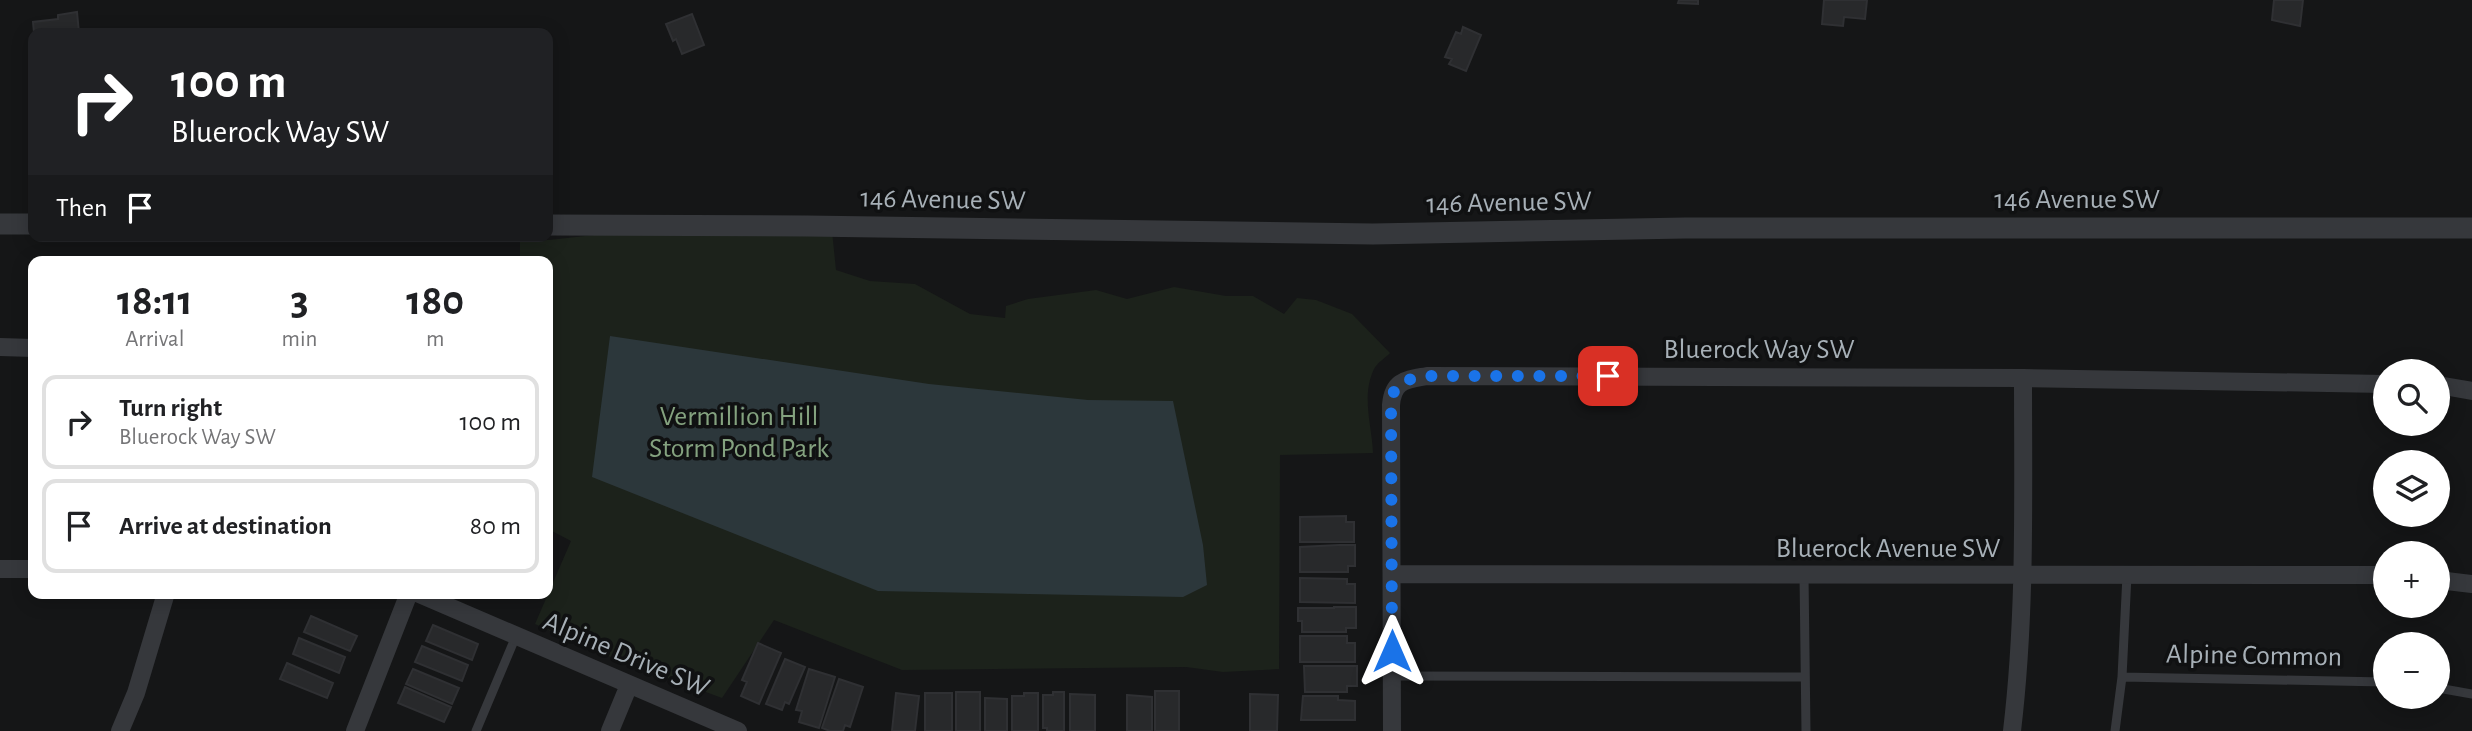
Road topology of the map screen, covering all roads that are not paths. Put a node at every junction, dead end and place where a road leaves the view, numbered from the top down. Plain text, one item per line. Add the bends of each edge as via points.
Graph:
1 (0, 224) edge
2 (28, 224) edge
3 (553, 225) edge
4 (2472, 228) edge
5 (0, 347) edge
6 (28, 348) edge
7 (2023, 378) junction
8 (2373, 384) edge
9 (2450, 388) edge
10 (2472, 391) edge
11 (0, 569) edge
12 (28, 569) edge
13 (1392, 574) junction
14 (1804, 575) junction
15 (2023, 575) junction
16 (2127, 575) junction
17 (2373, 575) edge
18 (2450, 581) edge
19 (2472, 584) edge
20 (164, 599) edge
21 (408, 599) edge
22 (431, 599) edge
23 (516, 636) junction
24 (1392, 676) junction
25 (1805, 677) junction
26 (2122, 677) junction
27 (2373, 682) edge
28 (629, 685) junction
29 (2450, 690) edge
30 (2472, 694) edge
31 (120, 731) edge
32 (355, 731) edge
33 (476, 731) edge
34 (610, 731) edge
35 (738, 731) edge
36 (1392, 731) edge
37 (1806, 731) edge
38 (2011, 731) edge
39 (2115, 731) edge

1 - 2 street
3 - 4 street, 146 Avenue SW via 1373,234 1685,228
5 - 6 street
7 - 8 street, Bluerock Way SW
7 - 13 street, Bluerock Way SW via 1427,376 1406,380 1392,394
7 - 15 street
9 - 10 street
11 - 12 street
13 - 14 street, Bluerock Avenue SW
13 - 24 street, Bluerock Way SW
14 - 15 street, Bluerock Avenue SW
14 - 25 lane
15 - 16 street, Bluerock Avenue SW
15 - 38 street
16 - 17 street, Bluerock Avenue SW
16 - 26 lane
18 - 19 street
20 - 31 street
21 - 32 street
22 - 23 street, Alpine Drive SW
23 - 28 street, Alpine Drive SW
23 - 33 lane
24 - 25 lane
24 - 36 street, Bluerock Way SW
25 - 37 lane
26 - 27 lane, Alpine Common
26 - 39 lane
28 - 34 street
28 - 35 street, Alpine Drive SW
29 - 30 lane

